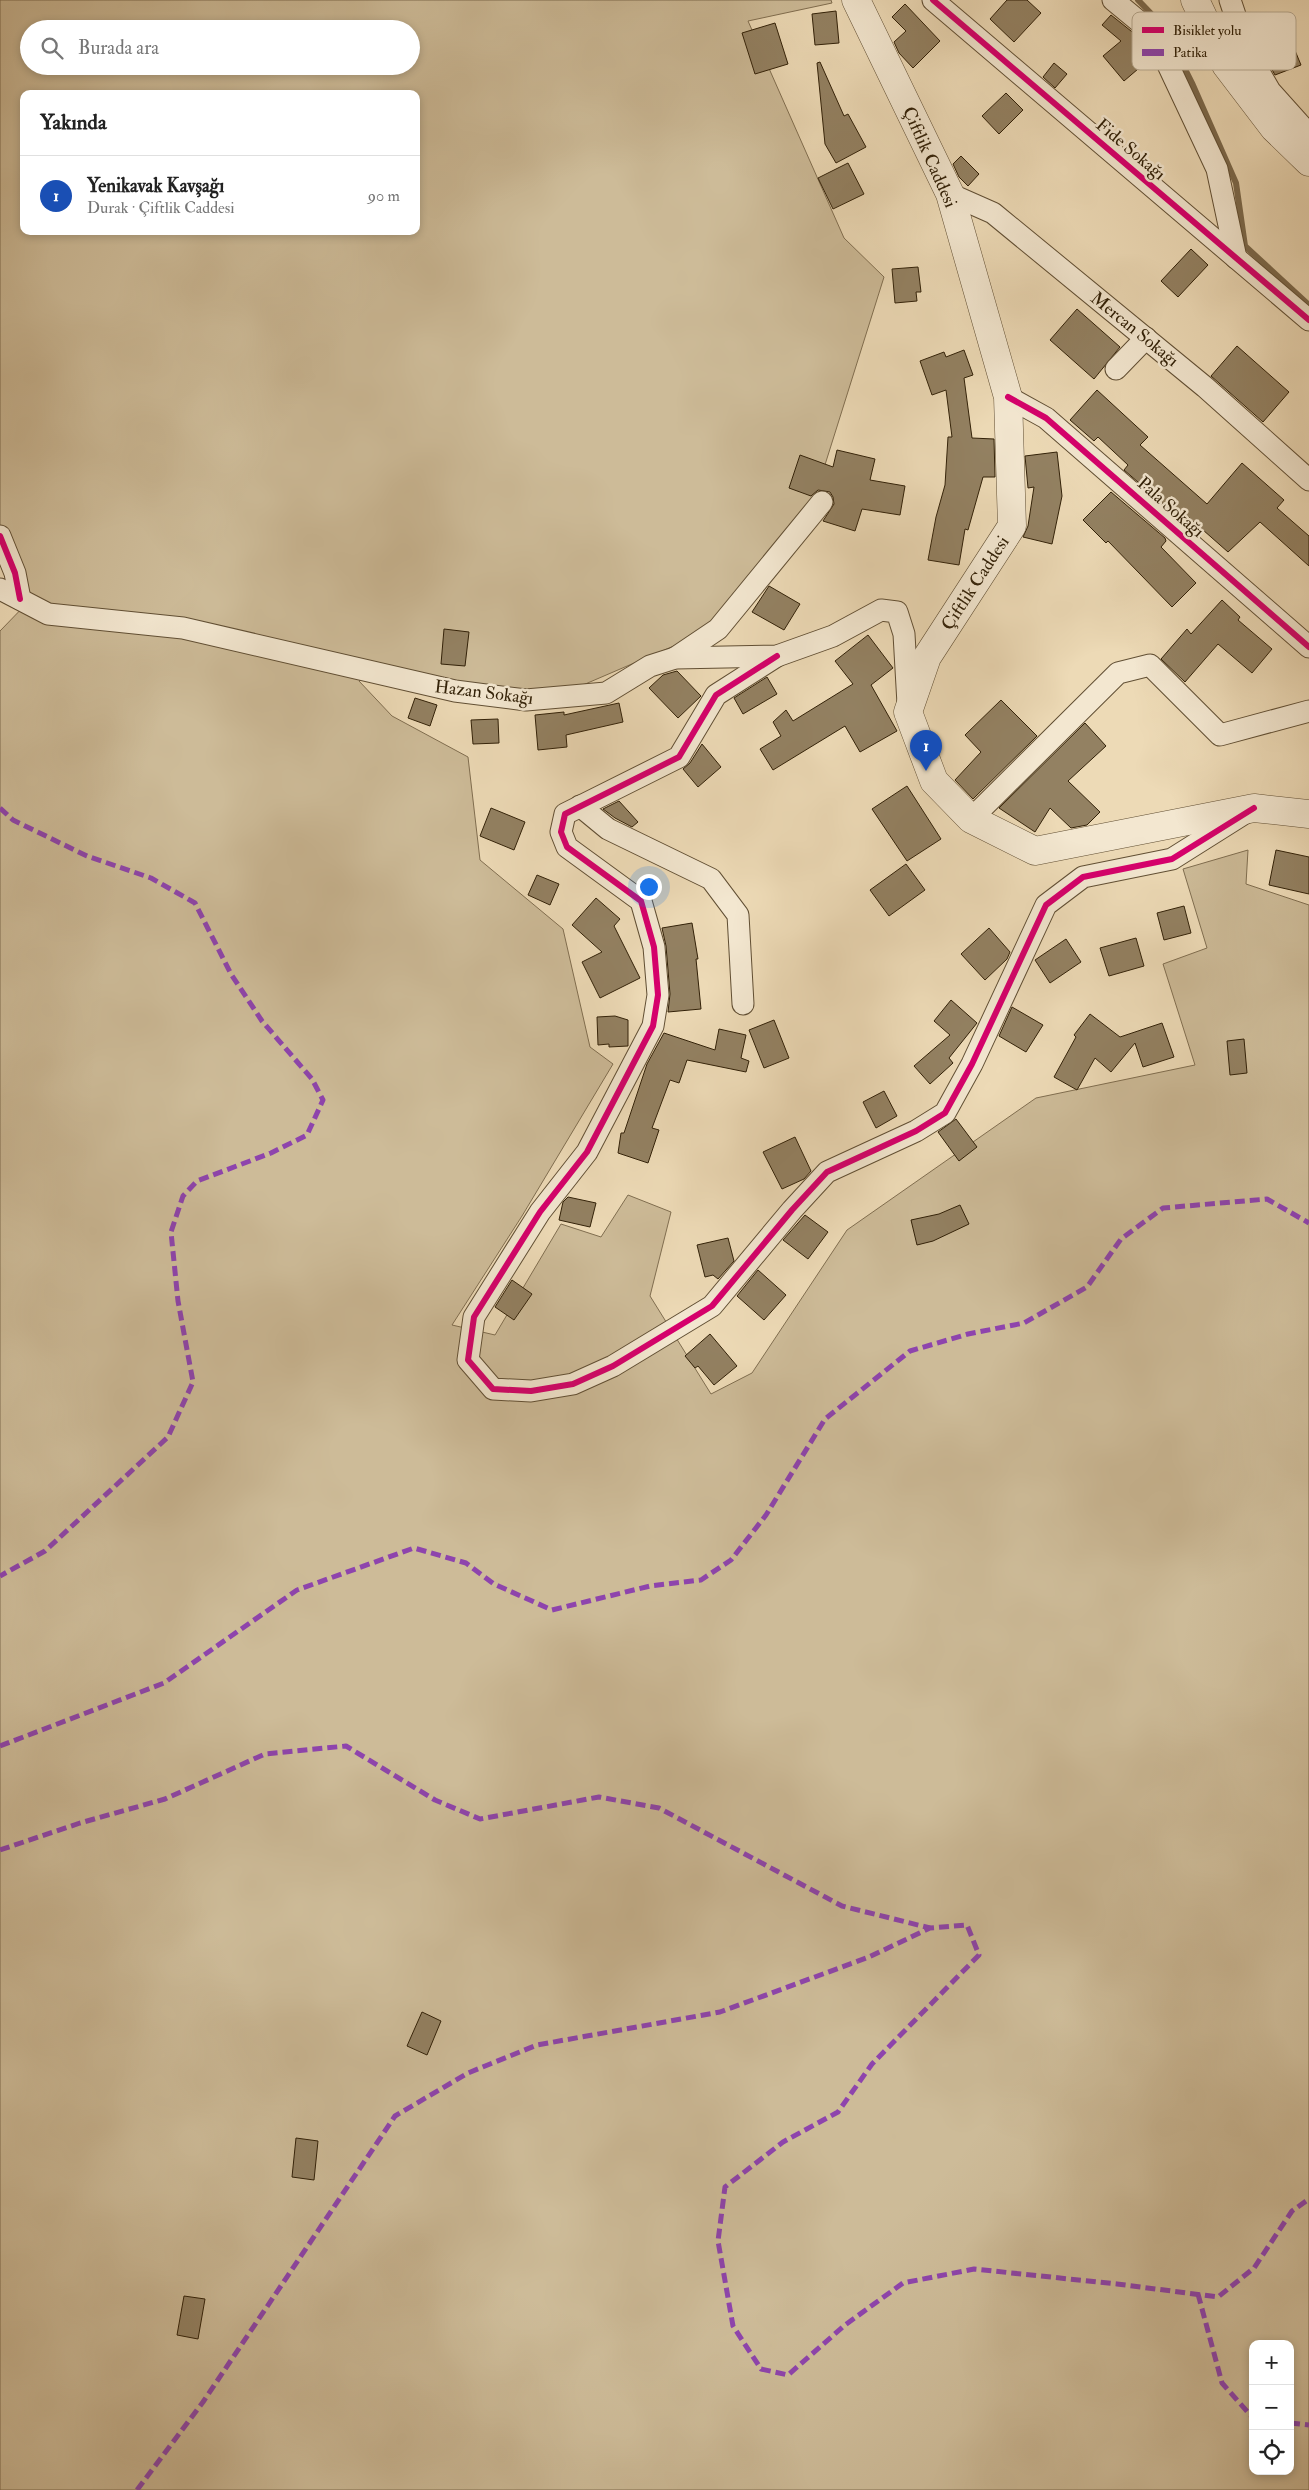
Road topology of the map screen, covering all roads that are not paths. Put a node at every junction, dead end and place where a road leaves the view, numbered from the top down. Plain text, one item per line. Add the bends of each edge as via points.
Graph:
1 (856, 0) edge
2 (933, 0) edge
3 (1113, 0) edge
4 (1195, 0) edge
5 (1230, 0) edge
6 (1201, 12) edge
7 (1234, 12) edge
8 (1132, 16) edge
9 (1170, 70) edge
10 (1230, 70) edge
11 (1257, 70) edge
12 (1307, 128) edge
13 (1307, 160) edge
14 (950, 194) junction
15 (1236, 258) junction
16 (1309, 320) edge
17 (1146, 338) junction
18 (1116, 369) dead end
19 (1008, 397) junction
20 (1309, 480) edge
21 (822, 502) dead end
22 (0, 536) edge
23 (0, 589) edge
24 (20, 599) junction
25 (1309, 648) edge
26 (777, 656) junction
27 (674, 658) junction
28 (1309, 711) edge
29 (908, 712) junction
30 (580, 806) junction
31 (1254, 808) junction
32 (1309, 814) edge
33 (971, 819) junction
34 (743, 1004) dead end

1 - 14 street, Çiftlik Caddesi
2 - 15 street, Fide Sokağı
3 - 8 street
4 - 6 street
5 - 7 street
9 - 15 street via 1217,169
10 - 13 street via 1274,128
11 - 12 street via 1270,91
12 - 13 street
14 - 17 street, Mercan Sokağı via 992,213
14 - 19 street, Çiftlik Caddesi
15 - 16 street, Fide Sokağı
17 - 18 street
17 - 20 street, Mercan Sokağı
19 - 25 street, Pala Sokağı via 1046,418
19 - 29 street, Çiftlik Caddesi via 1012,526 927,656
21 - 27 street via 718,629
22 - 24 street via 15,573
23 - 24 street, Hazan Sokağı
24 - 27 street, Hazan Sokağı via 48,614 183,628 455,691 526,700 606,693 650,666
26 - 27 street, Hazan Sokağı
26 - 29 street, Hazan Sokağı via 833,636 881,610 897,612 904,634
26 - 30 street via 716,695 679,757
28 - 33 street via 1220,735 1150,665 1118,673
29 - 33 street via 934,781
30 - 31 street via 565,814 561,832 567,847 641,901 654,947 657,1003 653,1026 586,1152 540,1212 474,1317 468,1360 493,1389 531,1391 572,1384 613,1366 712,1306 827,1172 916,1131 945,1113 972,1064 1046,905 1083,876 1172,859
30 - 34 street via 608,828 711,879 738,915
31 - 32 street
31 - 33 street via 1035,851

